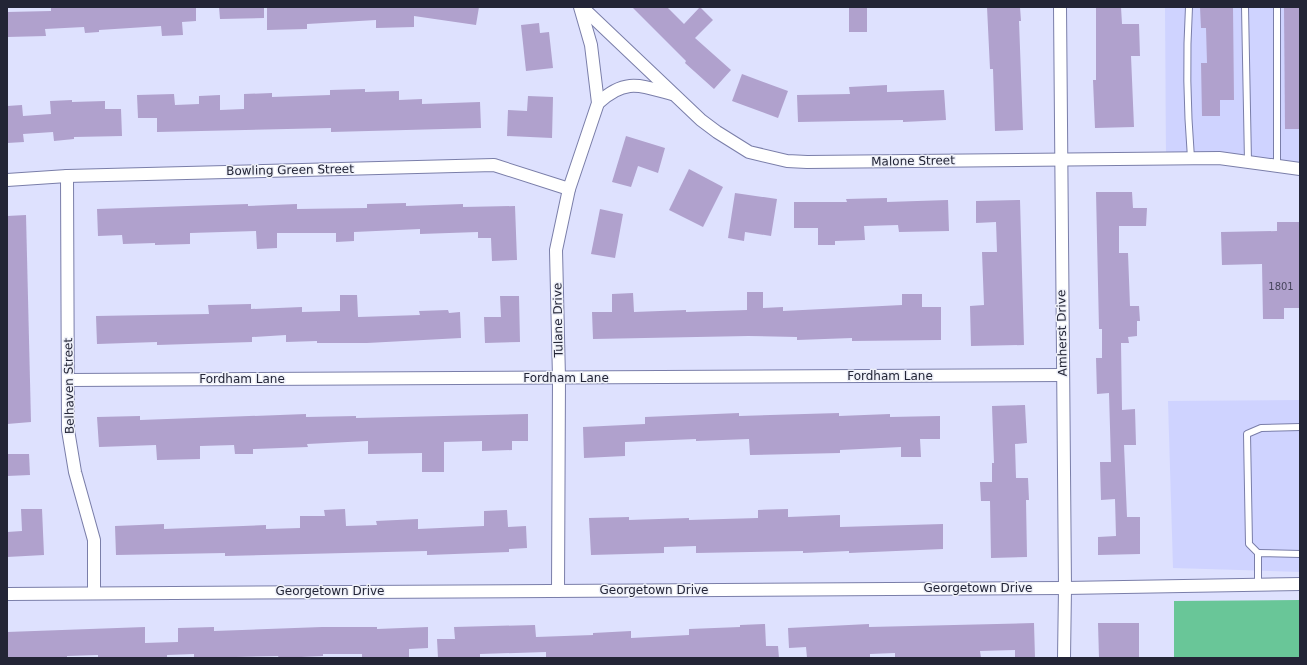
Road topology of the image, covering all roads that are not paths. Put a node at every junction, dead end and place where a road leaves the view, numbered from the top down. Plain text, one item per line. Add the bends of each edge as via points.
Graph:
1 (581, 7) edge
2 (1060, 7) edge
3 (1189, 7) edge
4 (1244, 7) edge
5 (1277, 7) edge
6 (675, 95) junction
7 (598, 102) junction
8 (1191, 158) junction
9 (1060, 160) junction
10 (1248, 162) junction
11 (1277, 166) junction
12 (1300, 169) edge
13 (67, 176) junction
14 (7, 180) edge
15 (570, 189) junction
16 (1063, 375) junction
17 (559, 378) junction
18 (69, 380) junction
19 (1300, 427) edge
20 (1258, 553) junction
21 (1300, 554) edge
22 (1300, 584) edge
23 (1258, 585) junction
24 (1065, 588) junction
25 (558, 591) junction
26 (94, 592) junction
27 (7, 594) edge
28 (1064, 658) edge

1 - 6 street, Malone Street
1 - 7 street, Tulane Drive via 590,45
2 - 9 street, Amherst Drive
3 - 8 lane
4 - 10 lane
5 - 11 lane
6 - 7 street via 629,85 611,90
6 - 9 street, Malone Street via 701,120 732,142 749,152 787,161
7 - 15 street, Tulane Drive
8 - 9 street, Malone Street
8 - 10 street, Malone Street
9 - 16 street, Amherst Drive
10 - 11 street, Malone Street
11 - 12 street, Malone Street
13 - 14 street, Bowling Green Street
13 - 15 street, Bowling Green Street via 494,165
13 - 18 street, Belhaven Street
15 - 17 street, Tulane Drive via 556,250
16 - 17 street, Fordham Lane
16 - 24 street, Amherst Drive
17 - 18 street, Fordham Lane
17 - 25 street, Tulane Drive
18 - 26 street, Belhaven Street via 68,430 74,472 94,540
19 - 20 lane via 1261,428 1247,434 1249,544
20 - 21 lane
20 - 23 lane
22 - 23 street, Georgetown Drive
23 - 24 street, Georgetown Drive
24 - 25 street, Georgetown Drive
24 - 28 street, Amherst Drive
25 - 26 street, Georgetown Drive
26 - 27 street, Georgetown Drive

